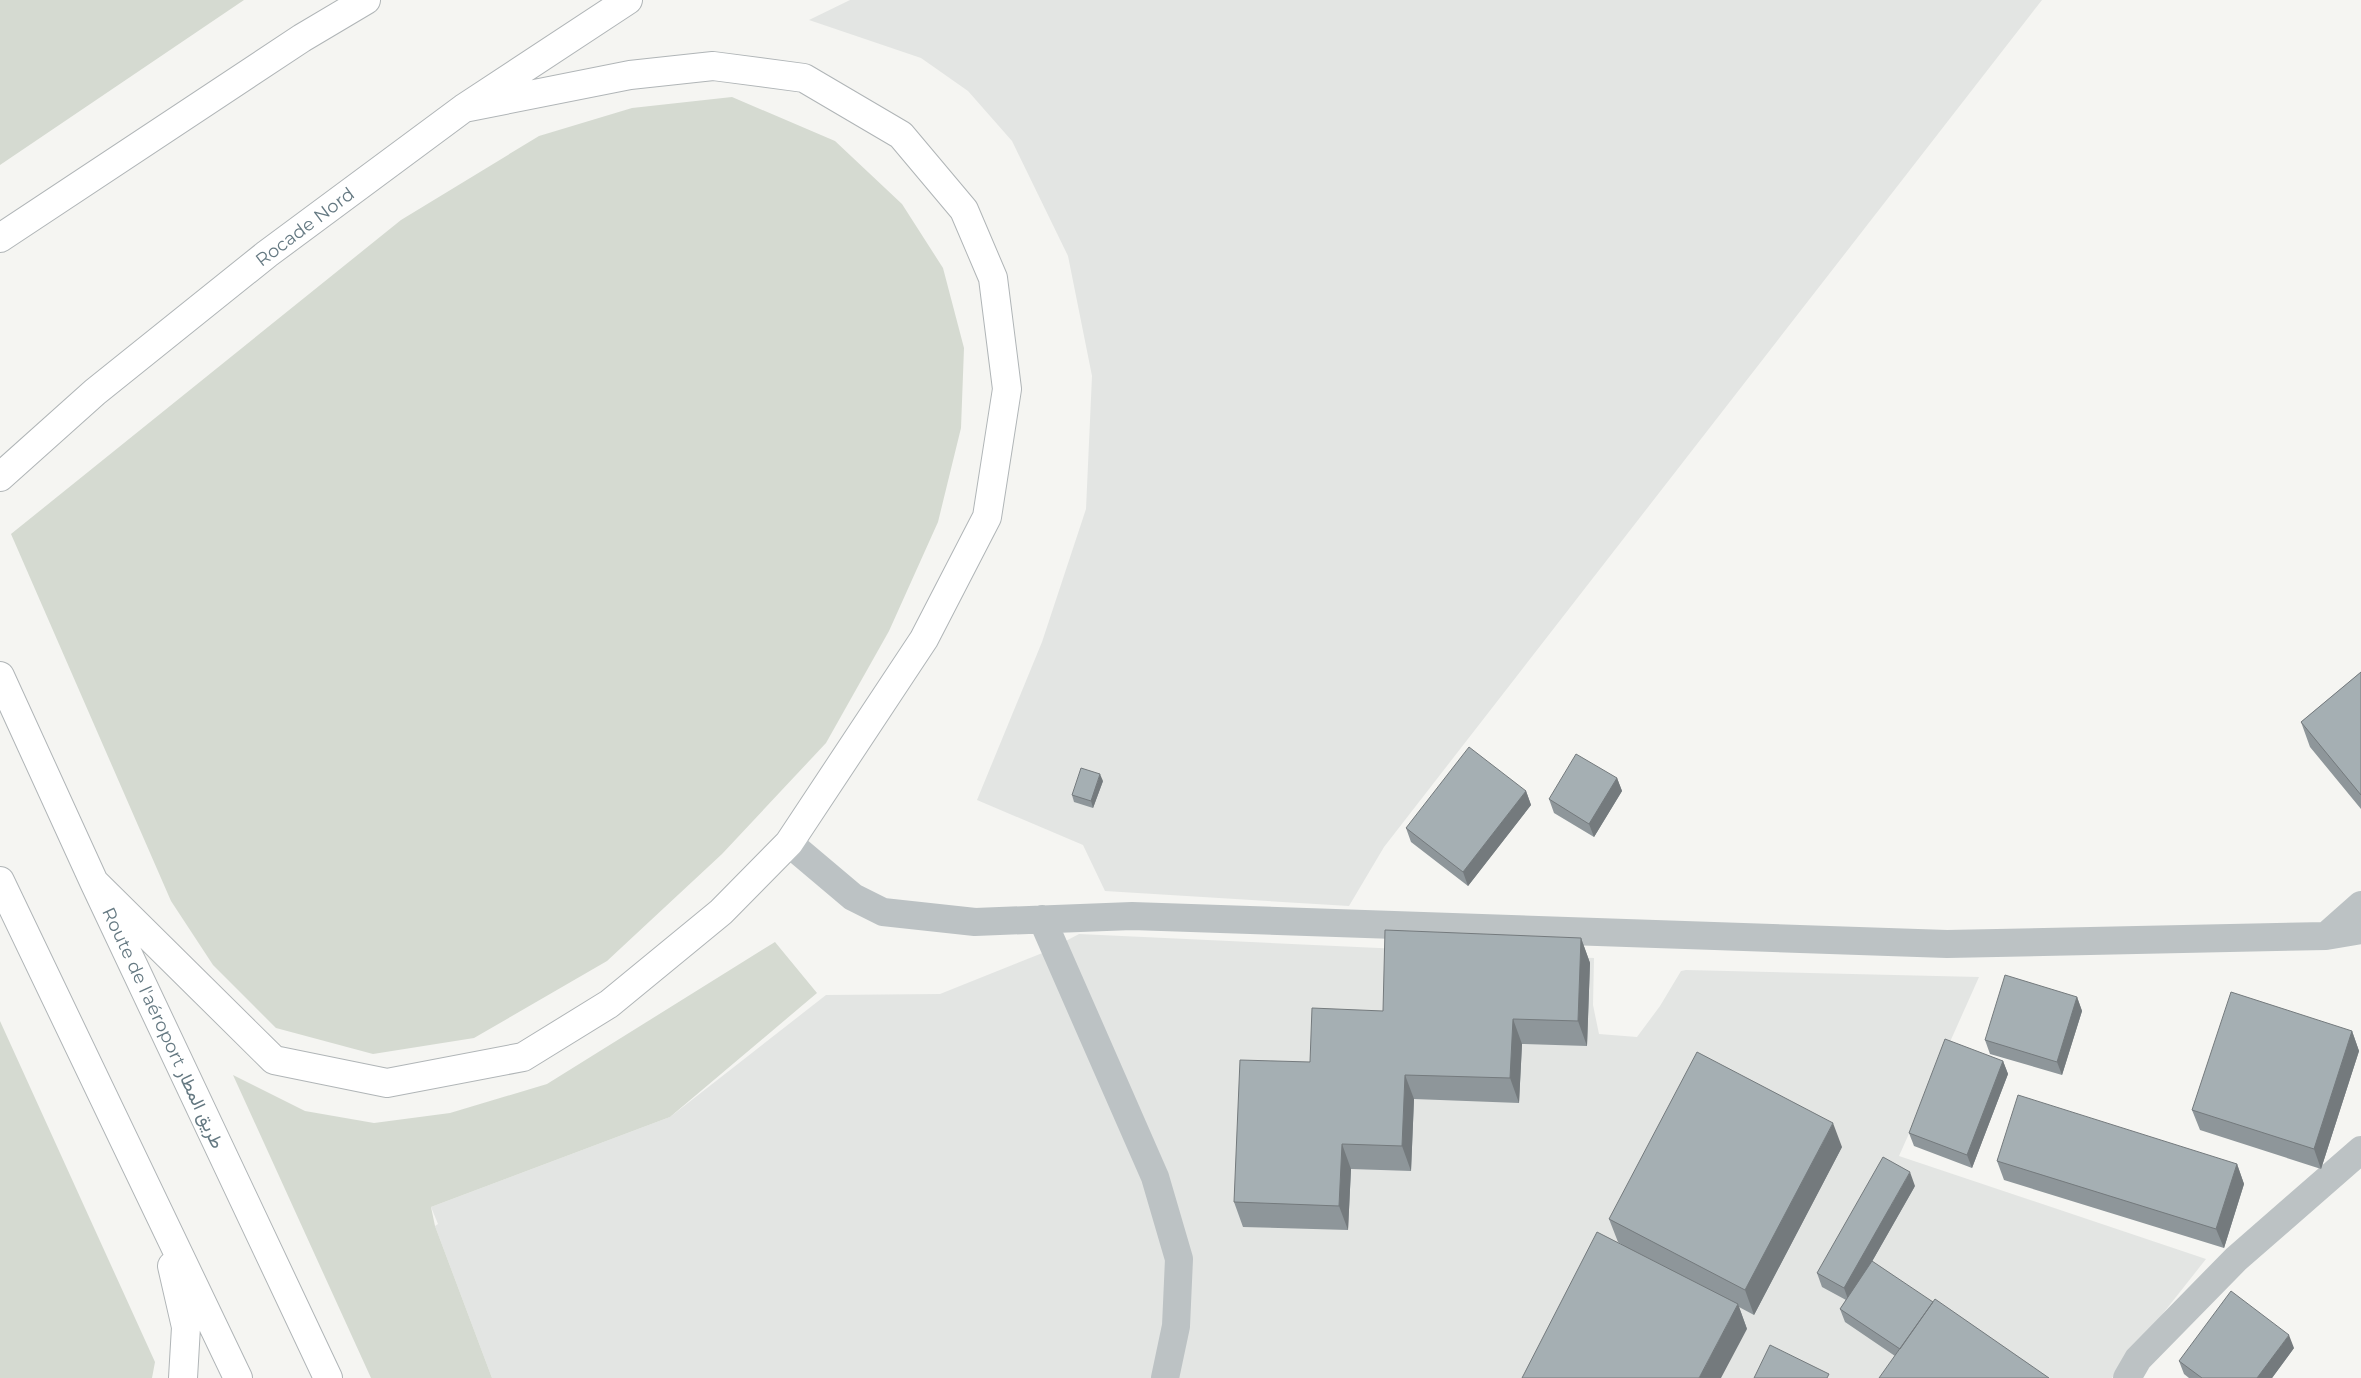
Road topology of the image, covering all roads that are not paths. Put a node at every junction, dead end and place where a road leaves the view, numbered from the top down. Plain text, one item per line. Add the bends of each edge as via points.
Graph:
1 (343, 0) edge
2 (366, 0) edge
3 (628, 0) edge
4 (302, 38) junction
5 (464, 108) junction
6 (0, 238) edge
7 (0, 477) edge
8 (0, 676) edge
9 (789, 843) junction
10 (0, 881) edge
11 (94, 882) junction
12 (2361, 905) edge
13 (1042, 919) junction
14 (2361, 930) edge
15 (2326, 936) junction
16 (2361, 1150) edge
17 (160, 1213) junction
18 (183, 1378) edge
19 (238, 1378) edge
20 (328, 1378) edge
21 (1165, 1378) edge
22 (2127, 1378) edge

1 - 4 highway
2 - 4 highway
3 - 5 highway, Rocade Nord
4 - 6 highway
5 - 7 highway, Rocade Nord via 267,254 95,392
5 - 9 highway via 630,75 713,66 804,78 901,135 964,210 993,278 1007,389 987,518 924,639
8 - 11 highway, Route de l'aéroport طريق المطار
9 - 11 highway via 721,912 609,1004 523,1057 386,1082 274,1060
9 - 13 lane via 853,897 883,912 975,922
10 - 17 highway
11 - 20 highway, Route de l'aéroport طريق المطار
12 - 15 lane
13 - 15 lane via 1132,916 1948,944
13 - 21 lane via 1155,1177 1179,1260 1176,1326
14 - 15 lane
16 - 22 lane via 2236,1259 2138,1359
17 - 18 highway via 186,1326
17 - 19 highway

